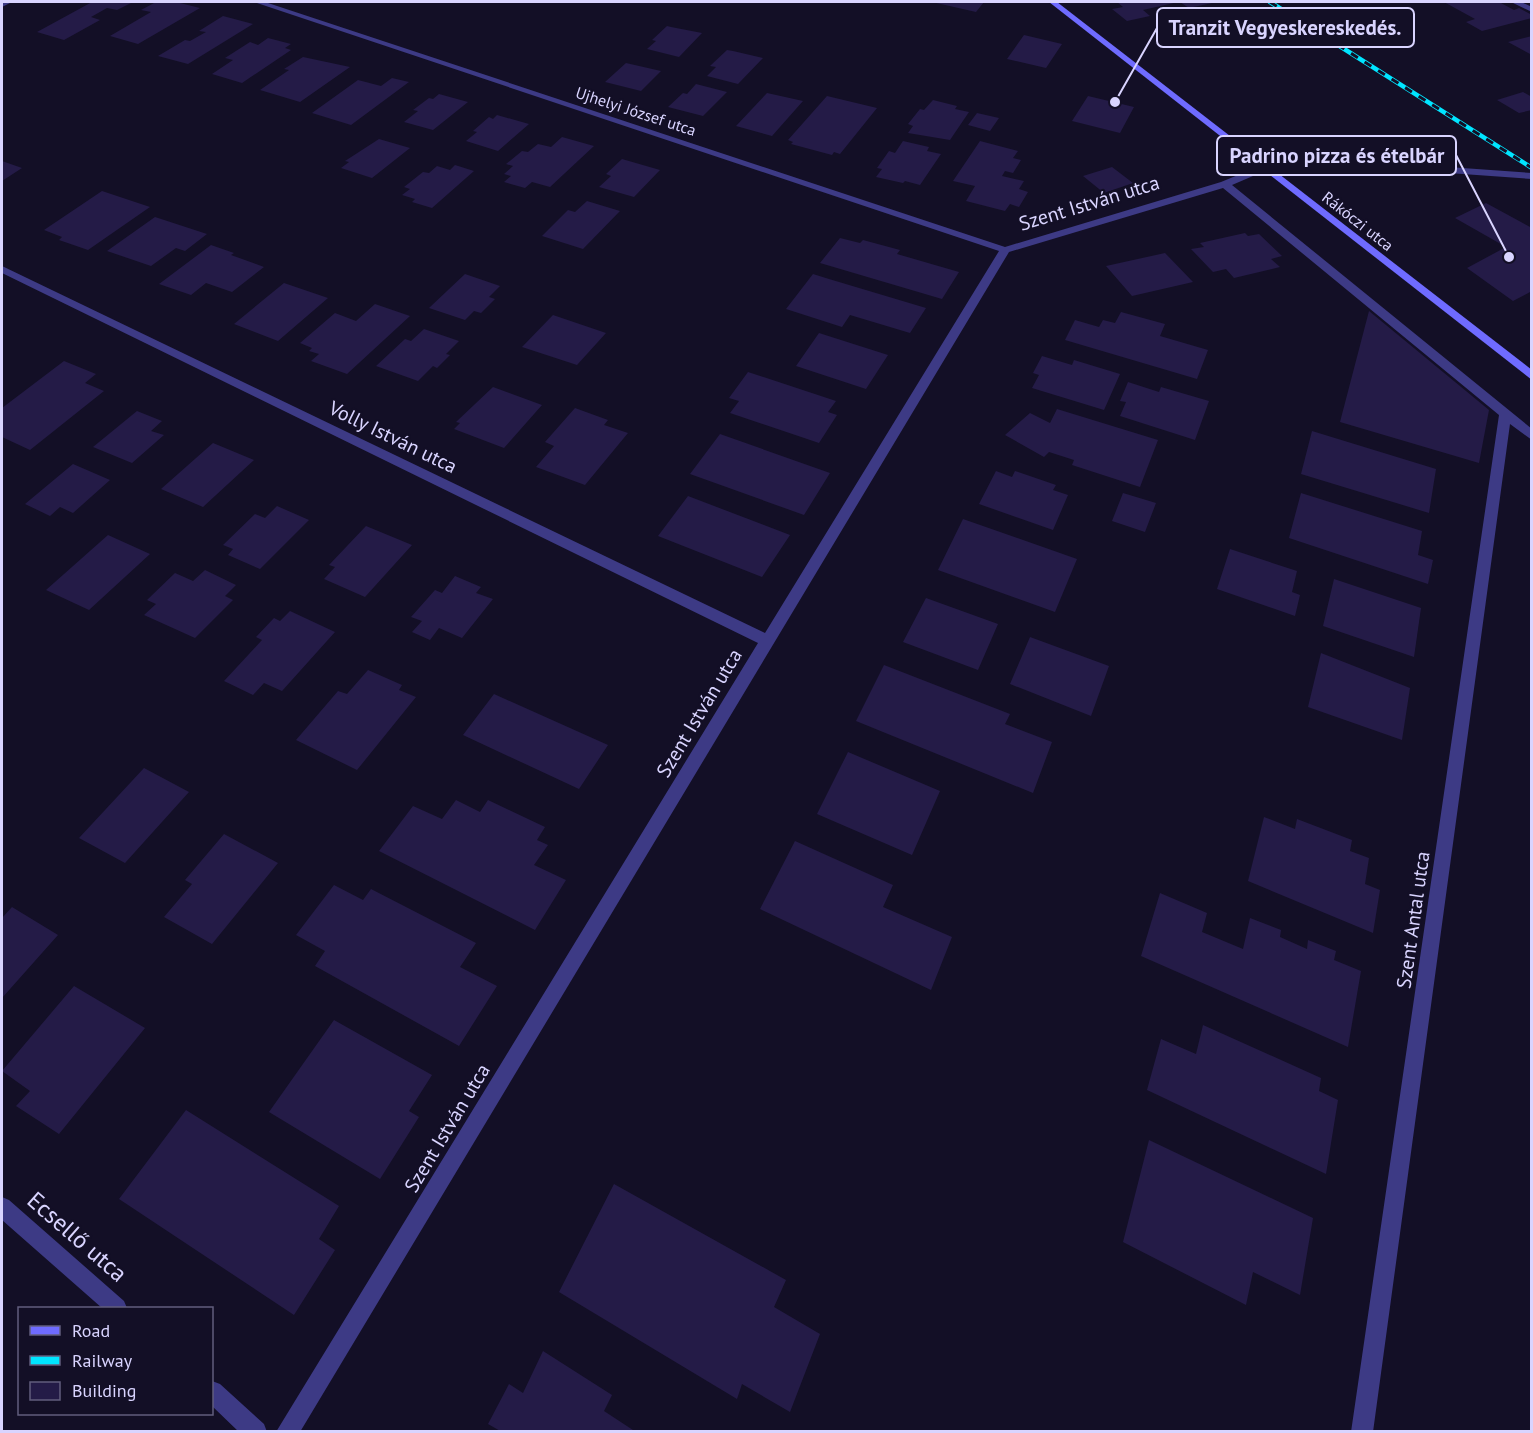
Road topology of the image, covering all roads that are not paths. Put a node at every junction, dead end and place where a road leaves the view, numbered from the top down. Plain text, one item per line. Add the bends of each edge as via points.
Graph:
1 (8, 2) edge
2 (258, 2) edge
3 (1053, 2) edge
4 (1515, 2) edge
5 (2, 5) edge
6 (1532, 10) edge
7 (1265, 167) junction
8 (1532, 176) edge
9 (1225, 184) junction
10 (1005, 250) junction
11 (2, 269) edge
12 (1532, 376) edge
13 (1505, 414) junction
14 (1532, 436) edge
15 (767, 641) junction
16 (2, 1207) edge
17 (116, 1307) edge
18 (213, 1393) edge
19 (256, 1431) edge
20 (287, 1431) edge
21 (1362, 1431) edge

1 - 5 street
2 - 10 street, Ujhelyi József utca
3 - 7 main road, Rákóczi utca
4 - 6 street
7 - 8 street via 1378,165
7 - 9 street, Szent István utca
7 - 12 main road, Rákóczi utca
9 - 10 street, Szent István utca
9 - 13 street
10 - 15 street, Szent István utca
11 - 15 street, Volly István utca
13 - 14 street
13 - 21 street, Szent Antal utca
15 - 20 street, Szent István utca
16 - 17 street, Ecsellő utca
18 - 19 street

